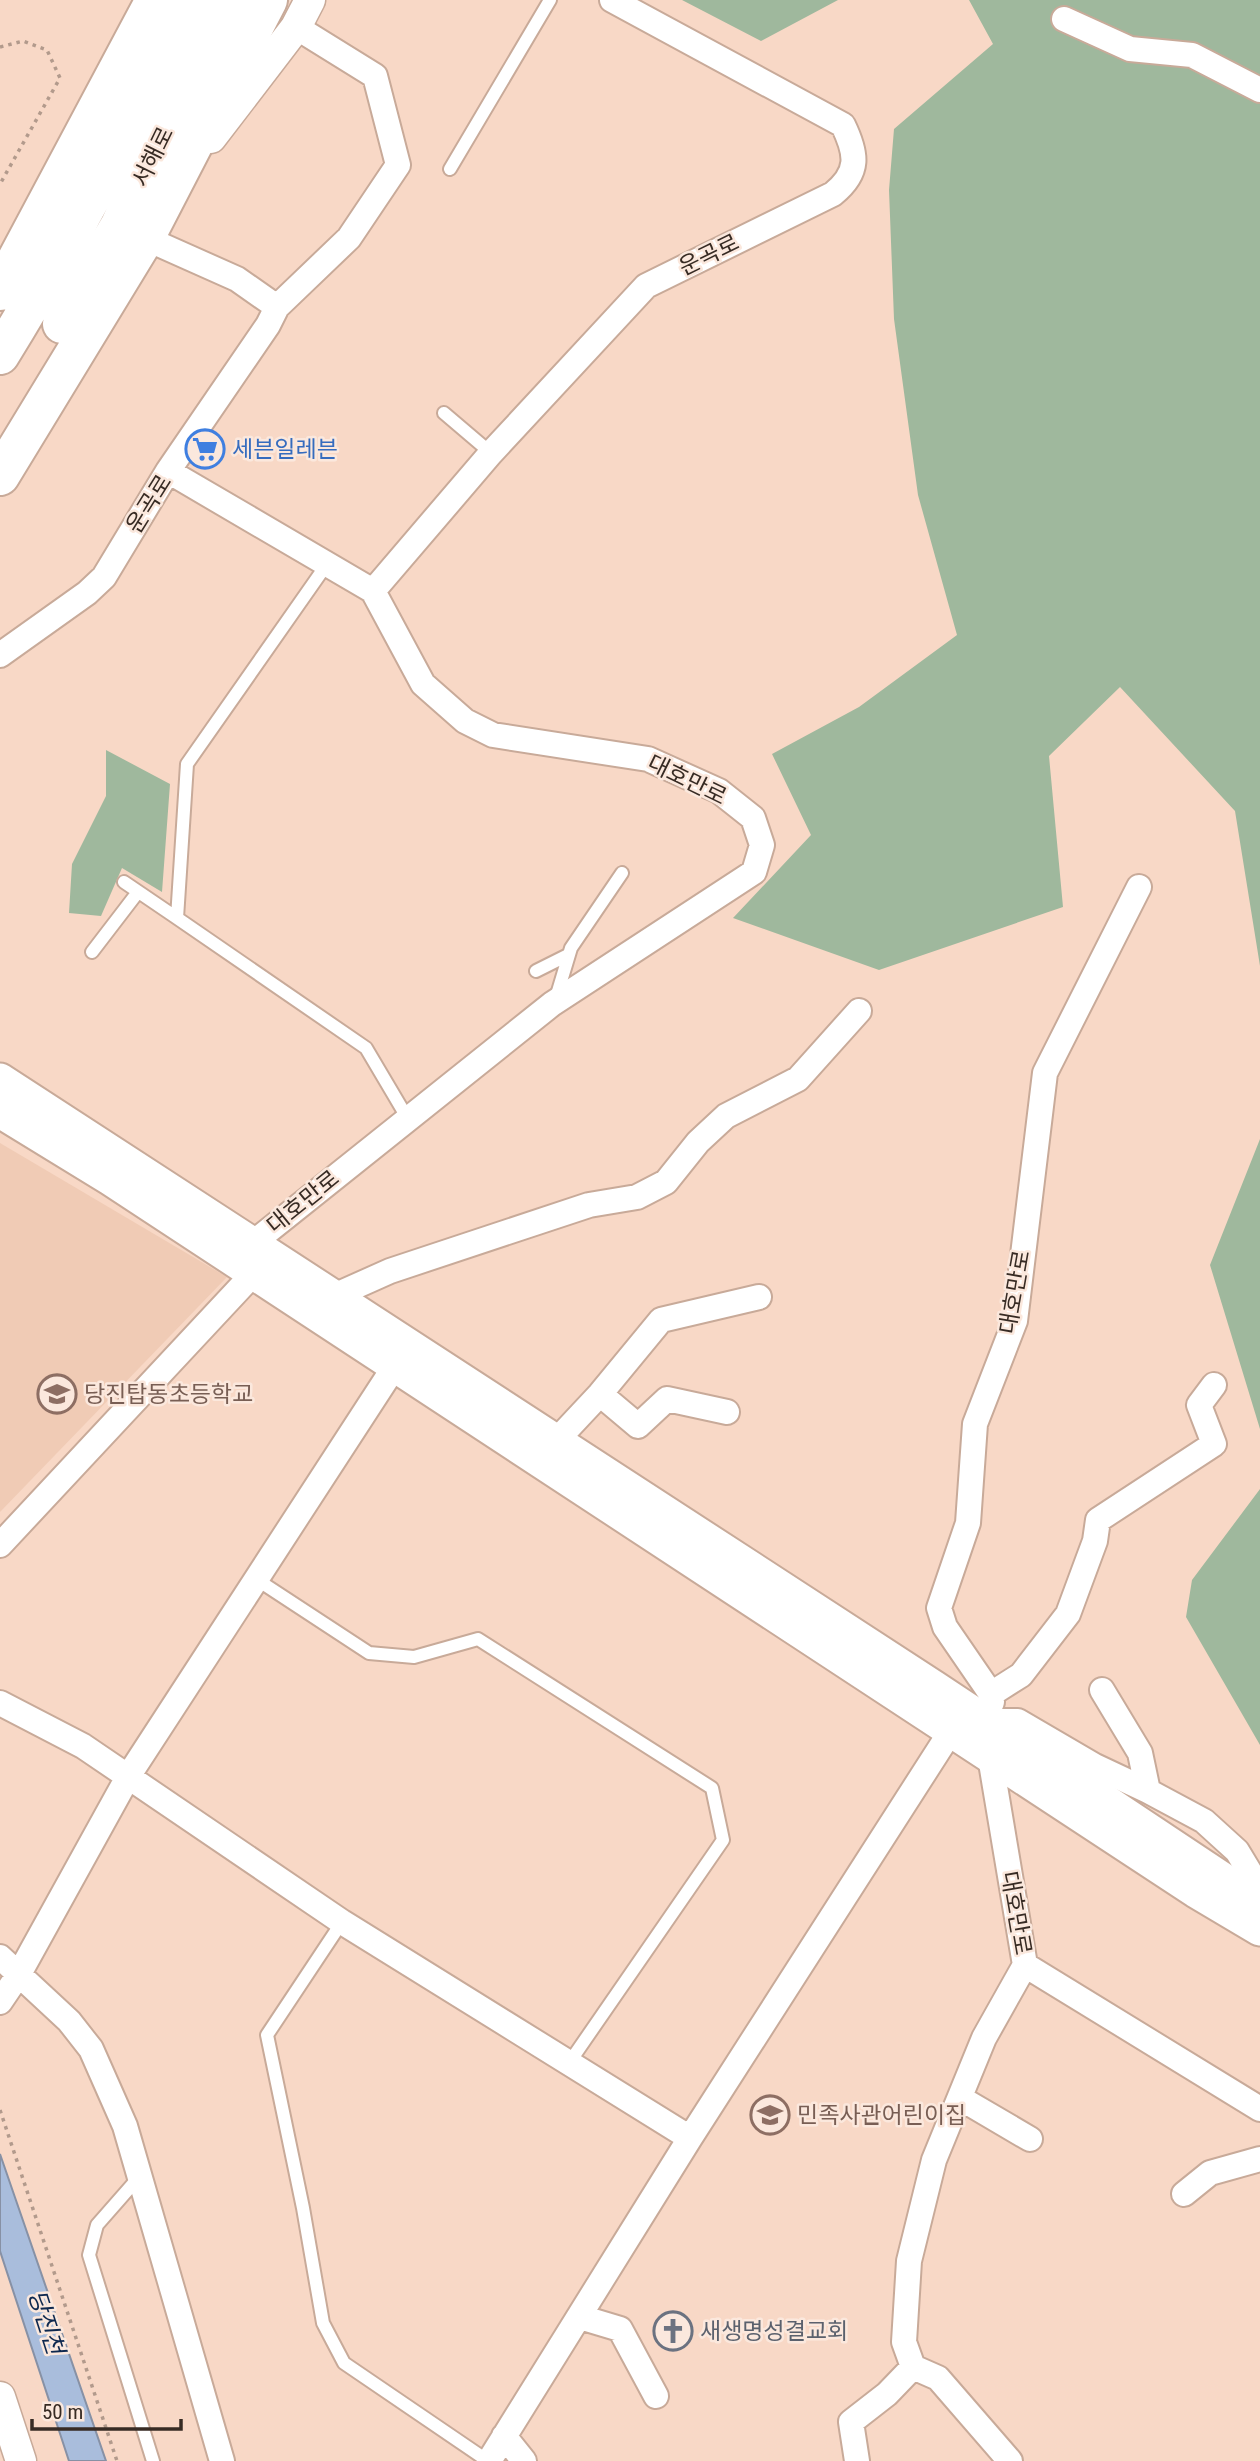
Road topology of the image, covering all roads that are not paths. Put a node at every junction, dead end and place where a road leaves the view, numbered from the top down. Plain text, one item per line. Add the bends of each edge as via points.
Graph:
1 (155, 0) edge
2 (194, 0) edge
3 (231, 0) edge
4 (268, 0) edge
5 (310, 0) edge
6 (550, 0) edge
7 (612, 0) edge
8 (1064, 19) dead end
9 (296, 27) junction
10 (1260, 90) edge
11 (450, 169) dead end
12 (168, 194) junction
13 (145, 238) junction
14 (35, 300) edge
15 (277, 307) junction
16 (0, 355) edge
17 (444, 413) dead end
18 (0, 424) edge
19 (491, 453) junction
20 (168, 471) junction
21 (0, 476) edge
22 (327, 564) junction
23 (373, 590) junction
24 (0, 655) edge
25 (622, 873) dead end
26 (124, 882) dead end
27 (1139, 887) dead end
28 (138, 892) junction
29 (177, 918) junction
30 (92, 953) dead end
31 (568, 955) junction
32 (536, 971) dead end
33 (554, 1002) junction
34 (859, 1012) dead end
35 (0, 1080) edge
36 (0, 1111) edge
37 (408, 1119) junction
38 (253, 1258) junction
39 (334, 1296) junction
40 (759, 1297) dead end
41 (402, 1355) junction
42 (1214, 1385) dead end
43 (600, 1394) junction
44 (727, 1412) dead end
45 (556, 1441) junction
46 (0, 1545) edge
47 (257, 1579) junction
48 (1102, 1690) dead end
49 (0, 1703) edge
50 (989, 1705) junction
51 (951, 1731) junction
52 (990, 1755) junction
53 (129, 1775) junction
54 (1148, 1791) junction
55 (1260, 1889) edge
56 (1260, 1903) edge
57 (342, 1922) junction
58 (1260, 1929) edge
59 (0, 1957) edge
60 (1025, 1965) junction
61 (9, 1989) edge
62 (569, 2063) junction
63 (960, 2098) junction
64 (1260, 2109) edge
65 (690, 2138) junction
66 (1030, 2139) dead end
67 (1260, 2159) edge
68 (141, 2176) junction
69 (1184, 2194) dead end
70 (580, 2318) junction
71 (913, 2367) junction
72 (656, 2396) dead end
73 (0, 2398) edge
74 (504, 2436) junction
75 (21, 2461) edge
76 (153, 2461) edge
77 (222, 2461) edge
78 (488, 2461) edge
79 (524, 2461) edge
80 (857, 2461) edge
81 (1010, 2461) edge

1 - 14 highway
2 - 14 highway, 서해로
3 - 14 highway, 서해로 via 120,225
4 - 12 highway
5 - 9 street
6 - 11 lane
7 - 19 street, 운곡로 via 843,125 853,145 854,166 847,182 833,194 646,286
8 - 10 street via 1130,49 1192,55
9 - 12 street
9 - 15 street, 운곡로 via 375,76 398,165 349,238
12 - 13 highway
13 - 15 street via 237,279
13 - 21 highway
14 - 16 highway
14 - 18 highway
15 - 20 street, 운곡로
17 - 19 lane
19 - 23 street, 운곡로
20 - 22 street
20 - 24 street, 운곡로 via 104,577
22 - 23 street
22 - 29 lane via 187,764
23 - 33 street, 대호만로 via 423,684 465,721 493,735 648,758 719,791 753,818 762,845 754,872
25 - 31 lane
26 - 28 lane
27 - 50 street, 대호만로 via 1045,1073 1015,1321 975,1424 968,1523 939,1608
28 - 29 lane
28 - 30 lane
29 - 37 lane via 366,1048
31 - 32 lane
31 - 33 lane
33 - 37 street, 대호만로
34 - 39 street via 798,1079 726,1116 666,1182 637,1197 589,1205 390,1271
35 - 38 main road
36 - 38 main road
37 - 38 street, 대호만로
38 - 39 main road
38 - 41 main road
38 - 46 street, 대호만로
39 - 41 main road
40 - 43 street via 661,1320
41 - 45 main road
41 - 47 street
41 - 51 main road
42 - 50 street via 1199,1405 1214,1444 1098,1521 1068,1614 1021,1675
43 - 44 street via 638,1426 667,1399
43 - 45 street
45 - 50 main road
47 - 53 street
47 - 62 lane via 369,1653 414,1657 478,1639 712,1788 723,1840
48 - 54 street via 1140,1753
49 - 53 street
50 - 52 street, 대호만로
50 - 54 street
50 - 56 main road, 대호만로
51 - 52 main road
51 - 65 street
52 - 58 main road
52 - 60 street, 대호만로
53 - 57 street
53 - 61 street
54 - 55 street via 1204,1822 1237,1851
57 - 62 street
57 - 78 lane via 267,2035 323,2323 344,2363
59 - 61 street
60 - 63 street, 대호만로 via 984,2038
60 - 64 street
61 - 68 street via 69,2021 91,2049
62 - 65 street
63 - 66 street
63 - 71 street, 대호만로 via 934,2160 909,2261 904,2342
65 - 70 street
67 - 69 street via 1210,2173
68 - 76 lane via 97,2225 89,2255
68 - 77 street
70 - 72 street via 620,2329
70 - 74 street
71 - 80 street via 852,2422
71 - 81 street via 938,2378
73 - 75 street
74 - 78 street
74 - 79 street

